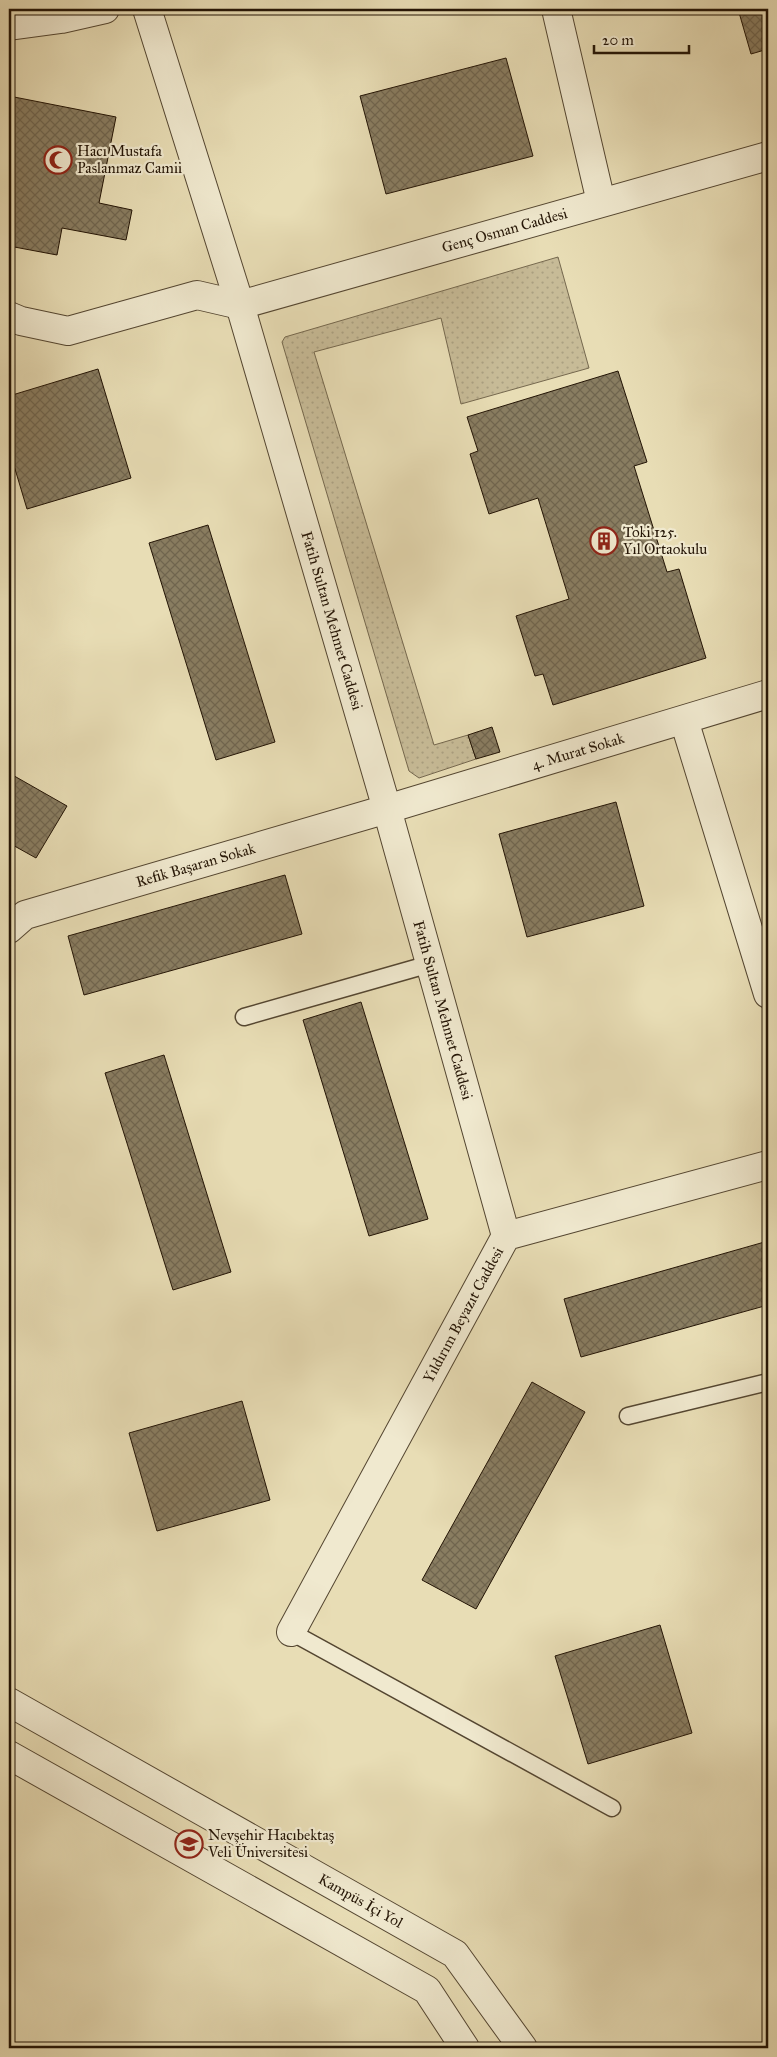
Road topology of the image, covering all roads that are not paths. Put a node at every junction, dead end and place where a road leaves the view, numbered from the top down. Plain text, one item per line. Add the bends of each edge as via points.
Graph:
1 (104, 9) edge
2 (147, 9) edge
3 (556, 9) edge
4 (9, 26) edge
5 (768, 156) edge
6 (601, 202) junction
7 (240, 305) junction
8 (9, 316) edge
9 (768, 694) edge
10 (684, 720) junction
11 (388, 809) junction
12 (14, 917) edge
13 (430, 964) junction
14 (768, 994) edge
15 (244, 1017) dead end
16 (768, 1165) edge
17 (506, 1236) junction
18 (768, 1382) edge
19 (628, 1416) dead end
20 (291, 1632) joint
21 (9, 1702) edge
22 (9, 1755) edge
23 (612, 1808) dead end
24 (465, 2048) edge
25 (523, 2048) edge

1 - 4 street
2 - 7 street, Fatih Sultan Mehmet Caddesi
3 - 6 street
5 - 6 street, Genç Osman Caddesi
6 - 7 street, Genç Osman Caddesi
7 - 8 street via 197,295 68,331
7 - 11 street, Fatih Sultan Mehmet Caddesi
9 - 10 street, 4. Murat Sokak
10 - 11 street, 4. Murat Sokak
10 - 14 street
11 - 12 street, Refik Başaran Sokak
11 - 13 street, Fatih Sultan Mehmet Caddesi
13 - 15 lane
13 - 17 street, Fatih Sultan Mehmet Caddesi
16 - 17 street, Yıldırım Beyazıt Caddesi
17 - 20 street, Yıldırım Beyazıt Caddesi
18 - 19 lane
20 - 23 lane
21 - 25 street, Kampüs İçi Yol via 455,1954
22 - 24 street via 427,1990

